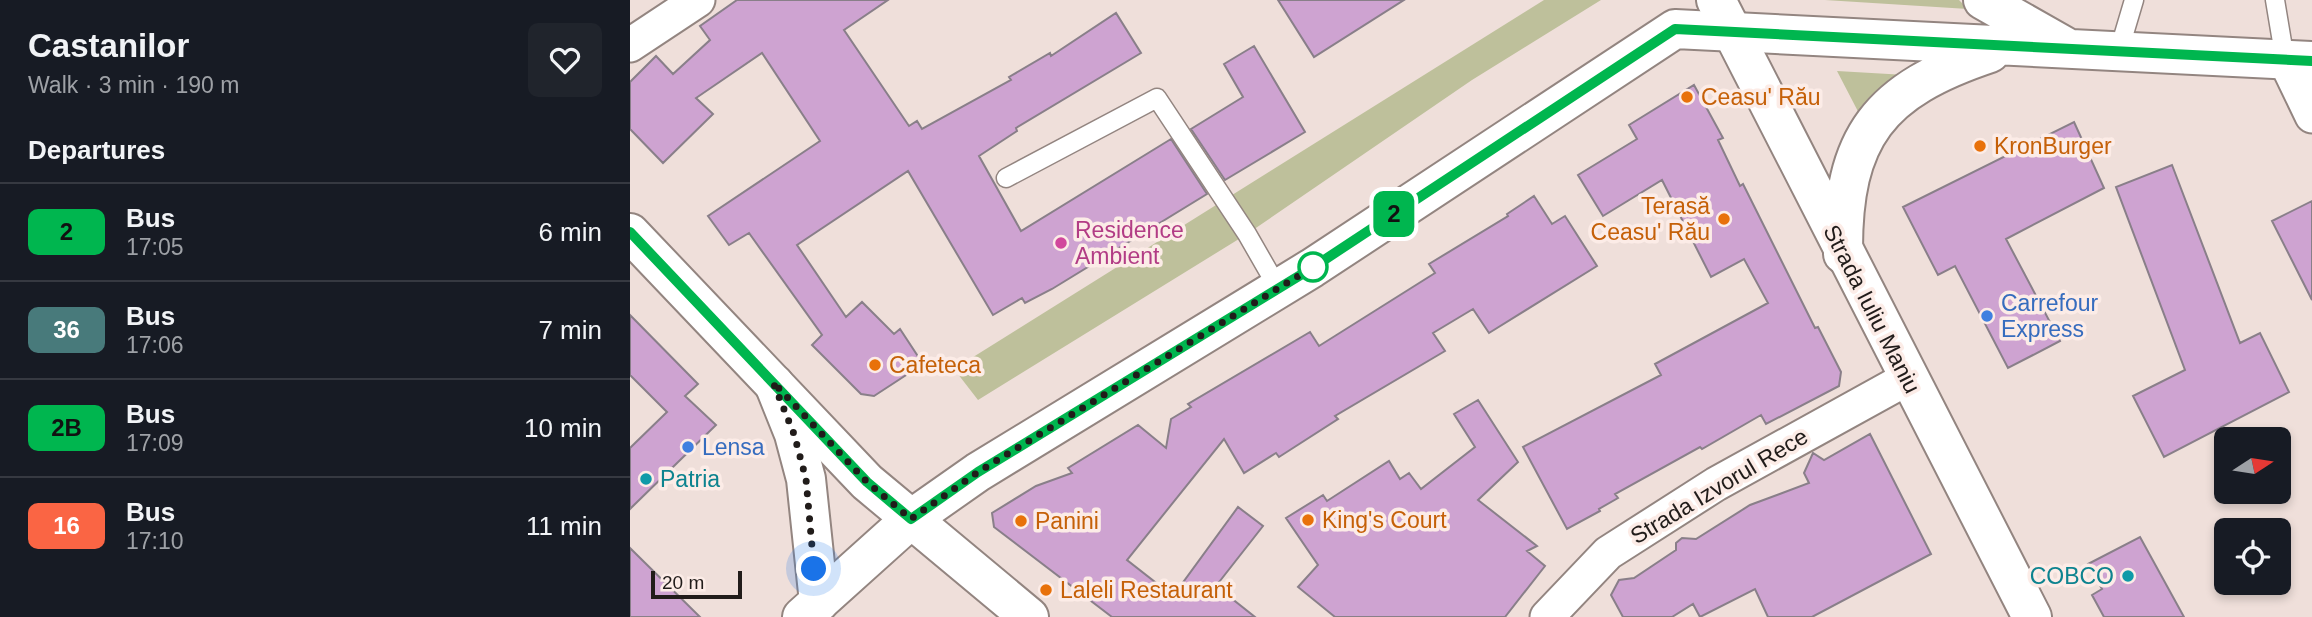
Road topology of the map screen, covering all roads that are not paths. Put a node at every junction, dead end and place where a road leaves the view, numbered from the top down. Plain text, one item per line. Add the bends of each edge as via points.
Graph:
1 (698, 0) edge
2 (1983, 0) edge
3 (2134, 0) edge
4 (2275, 0) edge
5 (1724, 15) edge
6 (630, 45) edge
7 (2005, 48) junction
8 (2074, 52) junction
9 (2118, 54) junction
10 (2298, 61) edge
11 (2312, 116) edge
12 (1006, 178) dead end
13 (630, 233) edge
14 (1843, 254) junction
15 (1278, 288) junction
16 (1908, 378) junction
17 (773, 382) junction
18 (911, 519) junction
19 (810, 610) edge
20 (1029, 617) edge
21 (1547, 617) edge
22 (2032, 617) edge

1 - 6 street
2 - 8 main road
3 - 9 lane
4 - 10 lane
5 - 7 main road
5 - 14 main road, Strada Iuliu Maniu
5 - 15 main road via 1675,29
7 - 8 main road
7 - 14 main road via 1935,73 1884,111 1866,134 1847,181
8 - 9 main road
9 - 10 main road
10 - 11 street
12 - 15 lane via 1157,98
13 - 17 main road
14 - 16 main road, Strada Iuliu Maniu
15 - 18 main road via 978,472
16 - 21 street, Strada Izvorul Rece via 1716,484 1608,553
16 - 22 main road, Strada Iuliu Maniu
17 - 18 main road via 867,482
17 - 19 main road via 806,479
18 - 19 main road
18 - 20 main road

